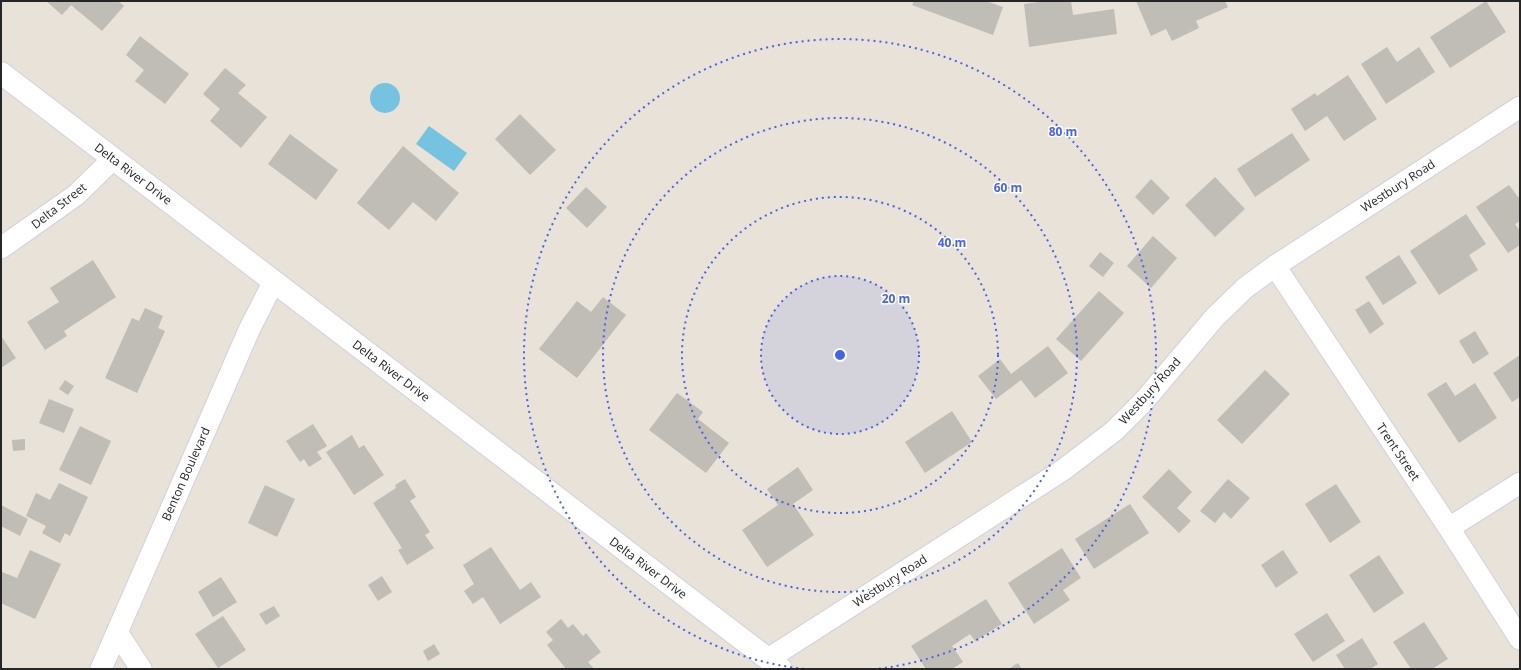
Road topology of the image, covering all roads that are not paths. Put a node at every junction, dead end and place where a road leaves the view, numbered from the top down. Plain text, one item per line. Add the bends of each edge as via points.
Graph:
1 (1, 73) edge
2 (1520, 108) edge
3 (113, 159) junction
4 (1, 248) edge
5 (1275, 266) junction
6 (274, 281) junction
7 (1520, 482) edge
8 (1449, 528) junction
9 (117, 632) junction
10 (1520, 639) edge
11 (775, 664) edge
12 (101, 669) edge
13 (141, 669) edge

1 - 3 street, Delta River Drive
2 - 5 street, Westbury Road
3 - 4 street, Delta Street via 76,195
3 - 6 street, Delta River Drive
5 - 8 street, Trent Street
5 - 11 street, Westbury Road via 1246,288 1215,317 1144,402 1064,470
6 - 9 street, Benton Boulevard via 250,328
6 - 11 street, Delta River Drive
7 - 8 street
8 - 10 street, Trent Street
9 - 12 street, Benton Boulevard
9 - 13 street

